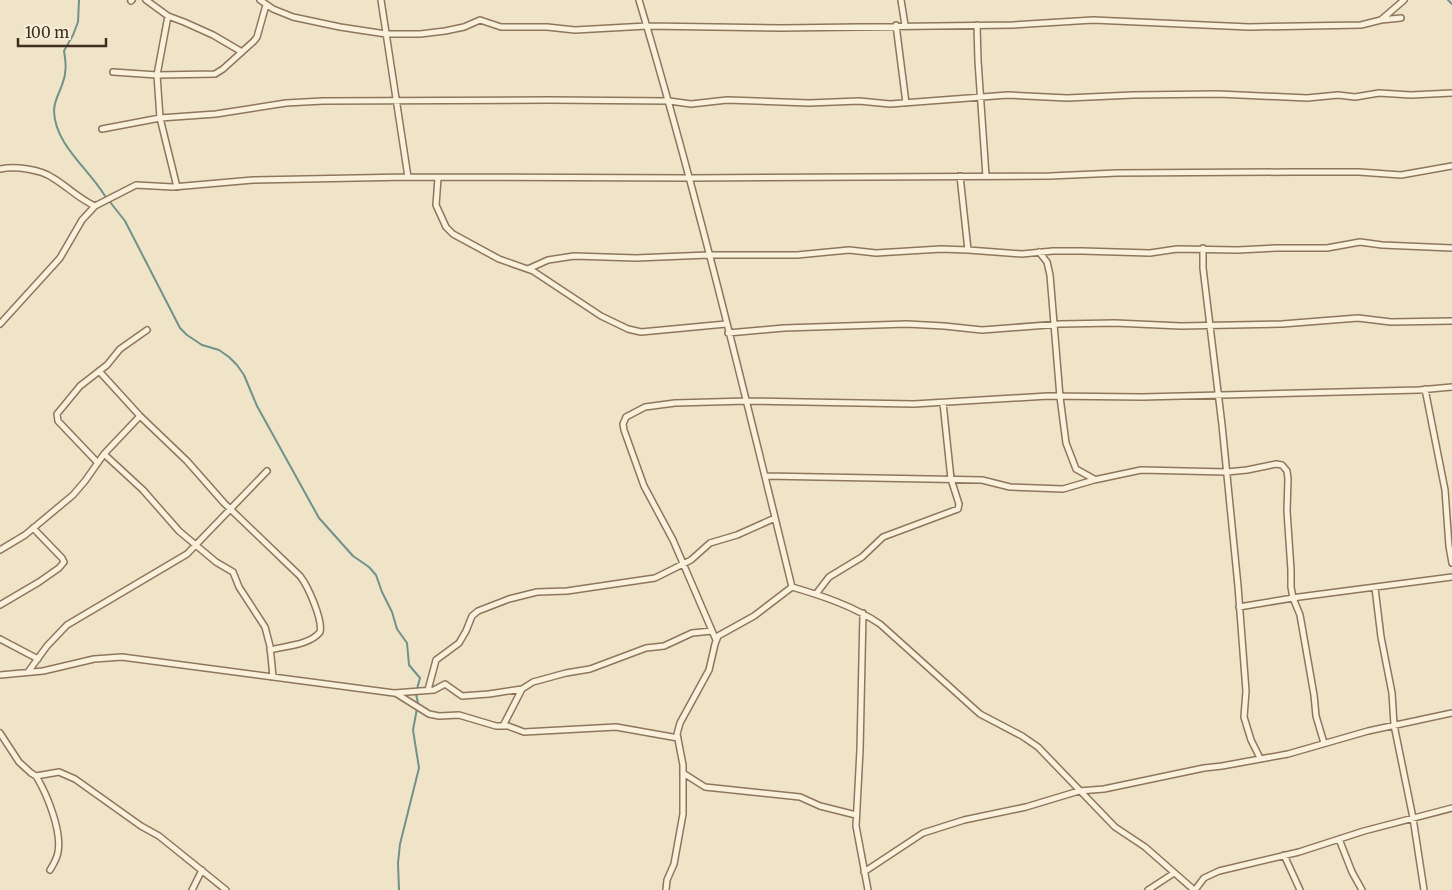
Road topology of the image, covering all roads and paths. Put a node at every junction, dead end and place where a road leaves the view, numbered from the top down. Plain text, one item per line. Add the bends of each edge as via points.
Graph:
1 (146, 0) edge
2 (260, 0) edge
3 (381, 0) edge
4 (639, 0) edge
5 (901, 0) edge
6 (1404, 0) edge
7 (266, 5) junction
8 (168, 16) junction
9 (1401, 18) dead end
10 (1381, 20) junction
11 (896, 25) junction
12 (905, 25) junction
13 (977, 25) junction
14 (647, 26) junction
15 (386, 34) junction
16 (242, 52) junction
17 (113, 72) dead end
18 (157, 75) junction
19 (1452, 93) edge
20 (981, 97) junction
21 (397, 101) junction
22 (668, 101) junction
23 (906, 102) junction
24 (160, 118) junction
25 (102, 129) dead end
26 (1452, 166) edge
27 (0, 168) edge
28 (960, 176) junction
29 (986, 176) junction
30 (408, 177) junction
31 (438, 178) junction
32 (690, 178) junction
33 (177, 187) junction
34 (95, 206) junction
35 (1203, 248) junction
36 (1452, 248) edge
37 (968, 250) junction
38 (1038, 252) junction
39 (708, 255) junction
40 (528, 269) junction
41 (1452, 321) edge
42 (0, 324) edge
43 (726, 324) junction
44 (1055, 325) junction
45 (1211, 325) junction
46 (147, 330) dead end
47 (728, 334) junction
48 (100, 371) junction
49 (1452, 387) edge
50 (1425, 389) junction
51 (1218, 394) junction
52 (1060, 397) junction
53 (747, 401) junction
54 (943, 403) junction
55 (140, 416) junction
56 (104, 454) junction
57 (97, 462) junction
58 (267, 471) dead end
59 (1227, 472) junction
60 (765, 476) junction
61 (951, 479) junction
62 (1094, 480) junction
63 (230, 509) junction
64 (775, 518) junction
65 (33, 528) junction
66 (196, 545) junction
67 (0, 550) edge
68 (1452, 563) edge
69 (684, 564) junction
70 (1452, 577) edge
71 (792, 587) junction
72 (1374, 588) junction
73 (816, 594) junction
74 (1293, 598) junction
75 (0, 605) edge
76 (1239, 607) junction
77 (863, 613) junction
78 (712, 631) junction
79 (0, 639) edge
80 (716, 640) junction
81 (270, 650) junction
82 (38, 659) junction
83 (28, 672) junction
84 (0, 674) edge
85 (273, 677) junction
86 (522, 689) junction
87 (428, 690) junction
88 (396, 694) junction
89 (1452, 713) edge
90 (503, 726) junction
91 (1394, 726) junction
92 (0, 733) edge
93 (678, 738) junction
94 (1324, 743) junction
95 (1260, 758) junction
96 (683, 773) junction
97 (36, 776) junction
98 (1079, 790) junction
99 (1452, 808) edge
100 (856, 814) junction
101 (1413, 818) junction
102 (1339, 839) junction
103 (1284, 855) junction
104 (50, 870) dead end
105 (202, 870) junction
106 (864, 872) junction
107 (1174, 873) junction
108 (192, 890) edge
109 (226, 890) edge
110 (666, 890) edge
111 (868, 890) edge
112 (1148, 890) edge
113 (1195, 890) edge
114 (1300, 890) edge
115 (1362, 890) edge
116 (1424, 890) edge

1 - 8 street
2 - 7 street
3 - 15 street
4 - 14 street
5 - 12 street
6 - 10 street
7 - 15 street via 293,17
7 - 16 street via 257,37
8 - 16 street via 213,35
8 - 18 street
9 - 10 street
10 - 13 street via 1361,25 1260,27 1093,20
11 - 12 street
11 - 14 street via 782,28
11 - 23 street
12 - 13 street
13 - 20 street
14 - 15 street via 575,30 501,27 480,20 464,27 420,34
14 - 22 street
15 - 21 street
16 - 18 street via 215,74
17 - 18 street
18 - 24 street
19 - 20 street via 1306,98 1218,94
20 - 23 street
20 - 29 street
21 - 22 street
21 - 24 street via 286,103
21 - 30 street
22 - 23 street via 691,104 727,100
22 - 32 street
24 - 25 street
24 - 33 street
26 - 29 street via 1401,175 1244,172
27 - 34 street via 46,174
28 - 29 street
28 - 32 street
28 - 37 street
30 - 31 street
30 - 33 street via 253,180
31 - 32 street
31 - 40 street via 436,202 449,230 499,259
32 - 39 street
33 - 34 street via 136,185
34 - 42 street via 82,220 60,258
35 - 36 street via 1327,248 1360,242
35 - 38 street via 1150,253
35 - 45 street
37 - 38 street
37 - 39 street
38 - 44 street via 1050,270
39 - 40 street via 570,256
39 - 43 street
40 - 43 street via 593,311 632,331
41 - 45 street via 1398,323 1358,318
43 - 47 street
44 - 45 street
44 - 47 street via 982,330 908,324 784,328
44 - 52 street
45 - 51 street
46 - 48 street via 120,349
47 - 53 street
48 - 55 street
48 - 57 street via 77,389 56,416
49 - 50 street
50 - 51 street
50 - 68 street via 1445,490
51 - 52 street
51 - 59 street
52 - 54 street
52 - 62 street via 1066,440 1074,466
53 - 54 street
53 - 60 street
53 - 69 street via 652,406 632,413 624,420 624,430 644,486
54 - 61 street
55 - 56 street
55 - 63 street
56 - 57 street
56 - 66 street
57 - 65 street via 73,495
58 - 63 street
59 - 62 street via 1150,470
59 - 74 street via 1276,464 1285,468
59 - 76 street
60 - 61 street
60 - 64 street
61 - 62 street via 982,480 1010,487 1063,489
61 - 73 street via 959,504 956,511 883,537 862,557 828,577
63 - 66 street
63 - 81 street via 303,580 320,625 320,632 313,639
64 - 69 street via 710,543
64 - 71 street
65 - 67 street
65 - 75 street via 64,562 35,585
66 - 81 street via 235,575 265,626
66 - 82 street via 187,554 67,625
69 - 78 street
69 - 87 street via 655,578 567,591 537,592 478,611 472,616 459,643 436,660
70 - 72 street
71 - 73 street
71 - 80 street via 754,616 723,632
72 - 74 street
72 - 91 street via 1392,693
73 - 77 street
74 - 76 street
74 - 94 street via 1300,615 1316,716
76 - 95 street via 1246,691 1244,717
77 - 98 street via 880,624 980,714 1038,747
77 - 100 street
78 - 80 street
78 - 86 street via 692,633 664,646 646,648 590,669 533,682
79 - 82 street
80 - 93 street via 711,666 683,716
81 - 85 street
82 - 83 street
83 - 84 street
83 - 85 street via 122,657
85 - 88 street
86 - 87 street via 462,696 445,684
86 - 90 street
87 - 88 street
88 - 90 street via 429,714 459,715
89 - 91 street
90 - 93 street via 524,732 616,727
91 - 94 street
91 - 101 street
92 - 97 street via 24,768
93 - 96 street
94 - 95 street
95 - 98 street via 1104,789
96 - 100 street via 705,787 800,797 820,806
96 - 110 street via 682,814
97 - 104 street via 51,807 58,842 58,852
97 - 105 street via 59,772 70,776 159,836
98 - 106 street via 1026,807 944,825 910,841
98 - 107 street via 1115,827 1145,847
99 - 101 street
100 - 106 street
101 - 102 street
101 - 116 street
102 - 103 street
102 - 115 street
103 - 113 street via 1209,874
103 - 114 street
105 - 108 street
105 - 109 street
106 - 111 street
107 - 112 street
107 - 113 street

